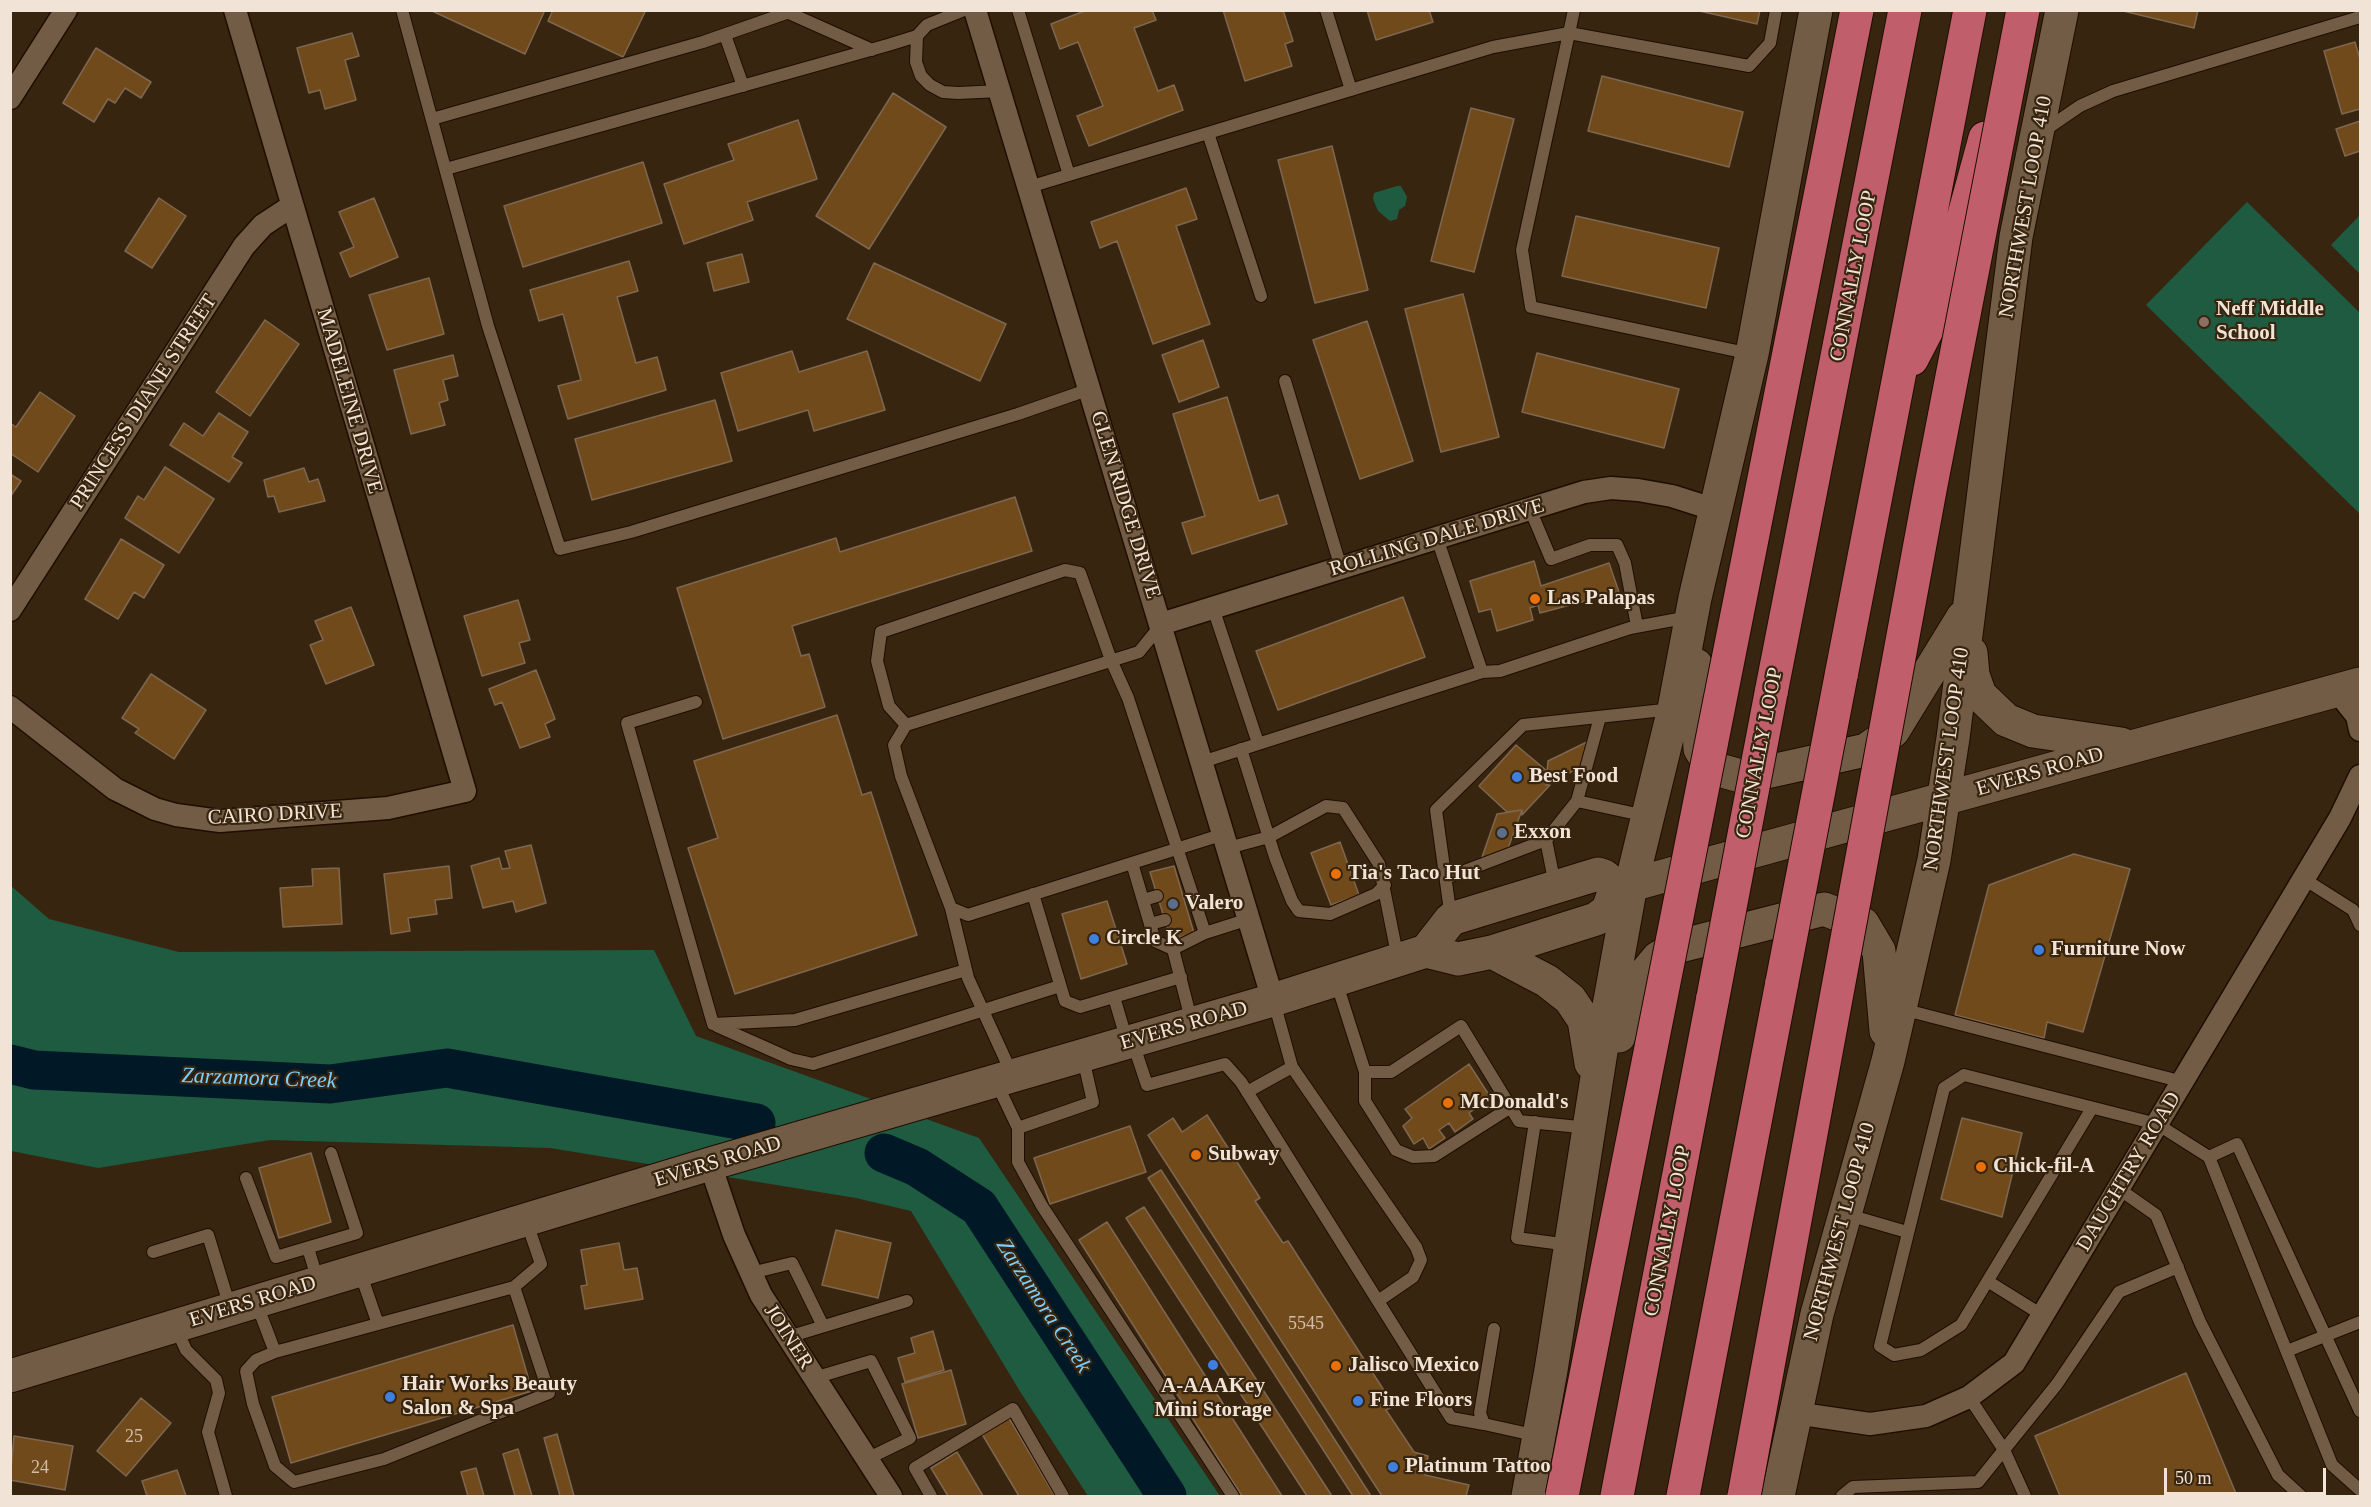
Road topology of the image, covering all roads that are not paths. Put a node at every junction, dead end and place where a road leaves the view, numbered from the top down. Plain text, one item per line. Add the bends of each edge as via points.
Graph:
1 (66, 10) edge
2 (235, 10) edge
3 (402, 10) edge
4 (964, 10) edge
5 (975, 10) edge
6 (1326, 10) edge
7 (1574, 10) edge
8 (1776, 10) edge
9 (1816, 10) edge
10 (1857, 10) edge
11 (1905, 10) edge
12 (1970, 10) edge
13 (2021, 10) edge
14 (2062, 10) edge
15 (792, 12) edge
16 (1019, 12) edge
17 (2361, 17) edge
18 (1569, 33) junction
19 (725, 35) junction
20 (917, 36) junction
21 (872, 50) junction
22 (743, 86) junction
23 (1351, 90) junction
24 (1000, 91) junction
25 (10, 98) edge
26 (432, 119) junction
27 (1208, 133) junction
28 (2038, 134) junction
29 (446, 169) junction
30 (1070, 175) junction
31 (1029, 187) junction
32 (292, 206) junction
33 (1261, 296) dead end
34 (1752, 354) junction
35 (1285, 381) dead end
36 (1090, 389) junction
37 (1896, 390) junction
38 (1530, 509) junction
39 (1716, 510) junction
40 (1437, 538) junction
41 (1341, 568) junction
42 (1693, 607) junction
43 (1213, 608) junction
44 (1968, 609) junction
45 (10, 610) edge
46 (1161, 624) junction
47 (1637, 626) junction
48 (1111, 660) junction
49 (1482, 672) junction
50 (2349, 687) edge
51 (696, 702) dead end
52 (10, 707) edge
53 (1674, 709) junction
54 (1600, 717) junction
55 (906, 725) junction
56 (2361, 730) edge
57 (1258, 743) junction
58 (2131, 746) junction
59 (1241, 749) junction
60 (1202, 762) junction
61 (2361, 776) edge
62 (465, 792) joint
63 (1944, 800) junction
64 (1577, 801) junction
65 (1648, 817) junction
66 (1269, 837) junction
67 (1546, 840) junction
68 (1226, 841) junction
69 (1178, 848) junction
70 (1132, 863) junction
71 (1446, 878) junction
72 (2304, 879) junction
73 (1385, 885) junction
74 (1556, 886) junction
75 (1623, 886) junction
76 (1034, 894) junction
77 (1157, 896) dead end
78 (1143, 900) junction
79 (951, 908) junction
80 (1451, 919) junction
81 (1165, 920) dead end
82 (1249, 920) junction
83 (1150, 924) junction
84 (2361, 925) edge
85 (1204, 933) junction
86 (1173, 949) junction
87 (1492, 952) junction
88 (1412, 955) junction
89 (966, 970) junction
90 (1181, 977) junction
91 (1336, 980) junction
92 (1060, 986) junction
93 (1114, 997) junction
94 (1273, 1000) junction
95 (1901, 1009) junction
96 (983, 1011) junction
97 (1192, 1023) junction
98 (713, 1024) junction
99 (1130, 1042) junction
100 (1083, 1055) junction
101 (1888, 1061) junction
102 (1292, 1067) junction
103 (1365, 1072) junction
104 (1004, 1078) junction
105 (2182, 1082) junction
106 (1247, 1092) junction
107 (1510, 1107) junction
108 (2092, 1108) junction
109 (1590, 1118) junction
110 (1535, 1122) junction
111 (2157, 1124) junction
112 (1018, 1128) junction
113 (331, 1153) dead end
114 (2209, 1157) junction
115 (710, 1164) junction
116 (246, 1178) dead end
117 (2119, 1189) junction
118 (1844, 1214) junction
119 (526, 1220) junction
120 (1907, 1232) junction
121 (1572, 1245) junction
122 (308, 1248) junction
123 (153, 1252) dead end
124 (2178, 1267) junction
125 (359, 1270) junction
126 (751, 1273) junction
127 (318, 1282) junction
128 (1989, 1282) junction
129 (514, 1287) junction
130 (907, 1301) dead end
131 (1378, 1301) junction
132 (243, 1304) junction
133 (2042, 1315) junction
134 (2361, 1322) edge
135 (378, 1324) junction
136 (175, 1325) junction
137 (823, 1326) junction
138 (1494, 1329) dead end
139 (2326, 1336) junction
140 (788, 1337) junction
141 (2287, 1351) junction
142 (275, 1353) junction
143 (12, 1372) edge
144 (814, 1378) junction
145 (1969, 1396) junction
146 (2361, 1411) edge
147 (1795, 1413) junction
148 (1484, 1424) junction
149 (1539, 1437) junction
150 (2004, 1450) junction
151 (867, 1460) junction
152 (2361, 1490) edge
153 (226, 1497) edge
154 (891, 1497) edge
155 (931, 1497) edge
156 (1063, 1497) edge
157 (1233, 1497) edge
158 (1528, 1497) edge
159 (1562, 1497) edge
160 (1617, 1497) edge
161 (1683, 1497) edge
162 (1743, 1497) edge
163 (1778, 1497) edge
164 (1842, 1497) edge
165 (2025, 1497) edge
166 (2301, 1497) edge

1 - 25 street
2 - 32 street, MADELEINE DRIVE
3 - 26 lane
4 - 20 lane via 927,25
5 - 24 street, GLEN RIDGE DRIVE
6 - 23 lane
7 - 18 lane
8 - 18 lane via 1770,43 1749,66
9 - 34 main road
10 - 159 highway, bridge
11 - 160 highway, CONNALLY LOOP, bridge
12 - 37 highway
13 - 37 highway via 1939,307
13 - 162 highway, bridge
14 - 28 main road, NORTHWEST LOOP 410
15 - 19 lane
15 - 21 lane
16 - 30 lane
17 - 28 lane via 2113,92 2080,106
18 - 23 lane via 1493,47
18 - 34 lane via 1522,250 1531,307
19 - 22 lane
19 - 26 lane
20 - 21 lane
20 - 24 lane via 916,62 921,76 930,85 943,92
21 - 22 lane
22 - 29 lane
23 - 27 lane
24 - 31 street, GLEN RIDGE DRIVE
26 - 29 lane
27 - 30 lane
27 - 33 lane
28 - 44 main road, NORTHWEST LOOP 410 via 2016,237
29 - 36 lane via 488,326 560,549 631,532
30 - 31 lane
31 - 36 street, GLEN RIDGE DRIVE
32 - 45 street, PRINCESS DIANE STREET via 263,225 244,246
32 - 62 street, MADELEINE DRIVE
34 - 39 main road
35 - 41 lane
36 - 46 street, GLEN RIDGE DRIVE
37 - 161 highway, bridge
38 - 39 street, ROLLING DALE DRIVE via 1611,488 1672,496
38 - 40 street, ROLLING DALE DRIVE
38 - 47 lane via 1551,559 1590,545 1617,546 1625,563
39 - 42 main road
40 - 41 street, ROLLING DALE DRIVE
40 - 49 lane
41 - 43 street, ROLLING DALE DRIVE
42 - 44 main road via 1700,749 1712,768 1744,777 1866,750 1893,731
42 - 47 lane
42 - 53 main road
43 - 46 street, ROLLING DALE DRIVE
43 - 57 lane
44 - 58 main road via 1973,675 1980,695 2006,720 2032,731
44 - 63 main road, NORTHWEST LOOP 410
46 - 48 lane via 1138,652
46 - 60 street, GLEN RIDGE DRIVE
47 - 49 lane via 1500,671
48 - 55 lane
48 - 55 lane via 1080,573 1065,570 881,632 877,661 889,706
48 - 69 lane via 1128,698
49 - 57 lane
50 - 56 street
50 - 58 main road, EVERS ROAD
51 - 98 lane via 627,723
52 - 62 street, CAIRO DRIVE via 115,789 176,815 220,821 388,808
53 - 54 lane
53 - 65 main road
54 - 64 lane
54 - 71 lane via 1523,725 1436,810
55 - 79 lane via 894,745 901,776
57 - 59 lane
58 - 63 main road, EVERS ROAD
59 - 60 lane
59 - 66 lane
60 - 68 street, GLEN RIDGE DRIVE
61 - 72 street, DAUGHTRY ROAD
63 - 75 main road, EVERS ROAD
63 - 95 main road, NORTHWEST LOOP 410
64 - 65 lane
64 - 67 lane
65 - 75 main road
66 - 68 lane
66 - 73 lane via 1326,806 1343,808 1379,864
66 - 73 lane via 1299,911 1330,914 1376,894
67 - 71 lane
67 - 74 lane
68 - 69 lane
68 - 82 street, GLEN RIDGE DRIVE
69 - 70 lane
69 - 85 lane via 1192,911
70 - 76 lane
70 - 78 lane
71 - 80 lane
72 - 84 lane via 2354,910
72 - 105 street, DAUGHTRY ROAD
73 - 88 lane
74 - 75 main road via 1598,874
74 - 80 main road
75 - 87 main road via 1608,910 1596,919
75 - 109 main road
76 - 79 lane via 968,915
76 - 92 lane
77 - 78 lane
78 - 83 lane
79 - 89 lane
80 - 88 main road
81 - 83 lane
82 - 85 lane
82 - 94 street, GLEN RIDGE DRIVE
83 - 86 lane via 1155,941
85 - 86 lane
86 - 90 lane
87 - 88 main road via 1458,959
87 - 109 main road via 1546,981 1570,999 1584,1020 1591,1051
88 - 91 main road, EVERS ROAD
89 - 96 lane
89 - 98 lane via 795,1020
90 - 93 lane
90 - 97 lane
91 - 94 main road, EVERS ROAD
91 - 103 lane
92 - 93 lane via 1065,1002 1080,1007
92 - 96 lane
93 - 99 lane
94 - 97 main road, EVERS ROAD
94 - 102 lane
95 - 101 main road, NORTHWEST LOOP 410
95 - 105 lane
96 - 98 lane via 813,1064 791,1059
96 - 104 lane
97 - 99 main road, EVERS ROAD
99 - 100 main road, EVERS ROAD
99 - 106 lane via 1147,1085 1226,1064
100 - 104 main road, EVERS ROAD
100 - 112 lane via 1093,1102
101 - 109 main road via 1879,951 1863,924 1824,909 1676,946 1658,958 1639,981
101 - 118 main road, NORTHWEST LOOP 410
102 - 106 lane
102 - 131 lane via 1416,1247 1421,1260 1413,1276
103 - 107 lane via 1391,1072 1461,1026
103 - 107 lane via 1365,1101 1396,1150 1413,1157 1434,1156
104 - 112 lane
104 - 115 main road, EVERS ROAD
105 - 111 street, DAUGHTRY ROAD
106 - 131 lane
107 - 110 lane via 1519,1120
108 - 111 lane
108 - 120 lane via 1964,1075 1944,1088
108 - 128 lane
109 - 110 lane
109 - 121 main road
110 - 121 lane via 1517,1238
111 - 114 lane
111 - 117 street, DAUGHTRY ROAD
112 - 157 lane via 1018,1162 1042,1206
113 - 122 lane via 357,1233
114 - 139 lane via 2237,1144
114 - 141 lane
115 - 119 main road, EVERS ROAD
115 - 126 street, JOINER
116 - 122 lane via 276,1257
117 - 124 lane via 2156,1215
117 - 133 street, DAUGHTRY ROAD
118 - 120 lane
118 - 147 main road, NORTHWEST LOOP 410
119 - 125 main road, EVERS ROAD
119 - 129 lane via 541,1264
120 - 128 lane via 1880,1346 1894,1355 1921,1350 1961,1325
121 - 149 main road
122 - 127 lane
123 - 132 lane via 208,1235
124 - 150 lane via 2119,1292 2057,1384
124 - 166 lane via 2200,1322 2278,1475
125 - 127 main road, EVERS ROAD
125 - 135 lane
126 - 137 lane via 792,1263
126 - 140 street, JOINER
127 - 132 main road, EVERS ROAD
128 - 133 lane
129 - 135 lane
129 - 142 lane via 549,1393 384,1459 294,1482 275,1466 246,1371 256,1360
130 - 137 lane
131 - 148 lane via 1451,1418
132 - 136 main road, EVERS ROAD
132 - 142 lane
133 - 145 street, DAUGHTRY ROAD via 2014,1363
134 - 139 lane
135 - 142 lane
136 - 143 main road, EVERS ROAD
136 - 153 lane via 186,1350 216,1380 219,1393 208,1432
137 - 140 lane
138 - 148 lane via 1480,1413
139 - 141 lane
139 - 146 lane
140 - 144 street, JOINER
141 - 152 lane via 2332,1466
144 - 151 street, JOINER
144 - 151 lane via 872,1361 910,1438
145 - 147 street, DAUGHTRY ROAD via 1926,1416 1870,1424
145 - 150 lane
147 - 163 main road, NORTHWEST LOOP 410
148 - 149 lane
149 - 158 main road
150 - 164 lane via 1978,1482 1853,1487
150 - 165 lane
151 - 154 street, JOINER
155 - 156 lane via 915,1468 1013,1409

